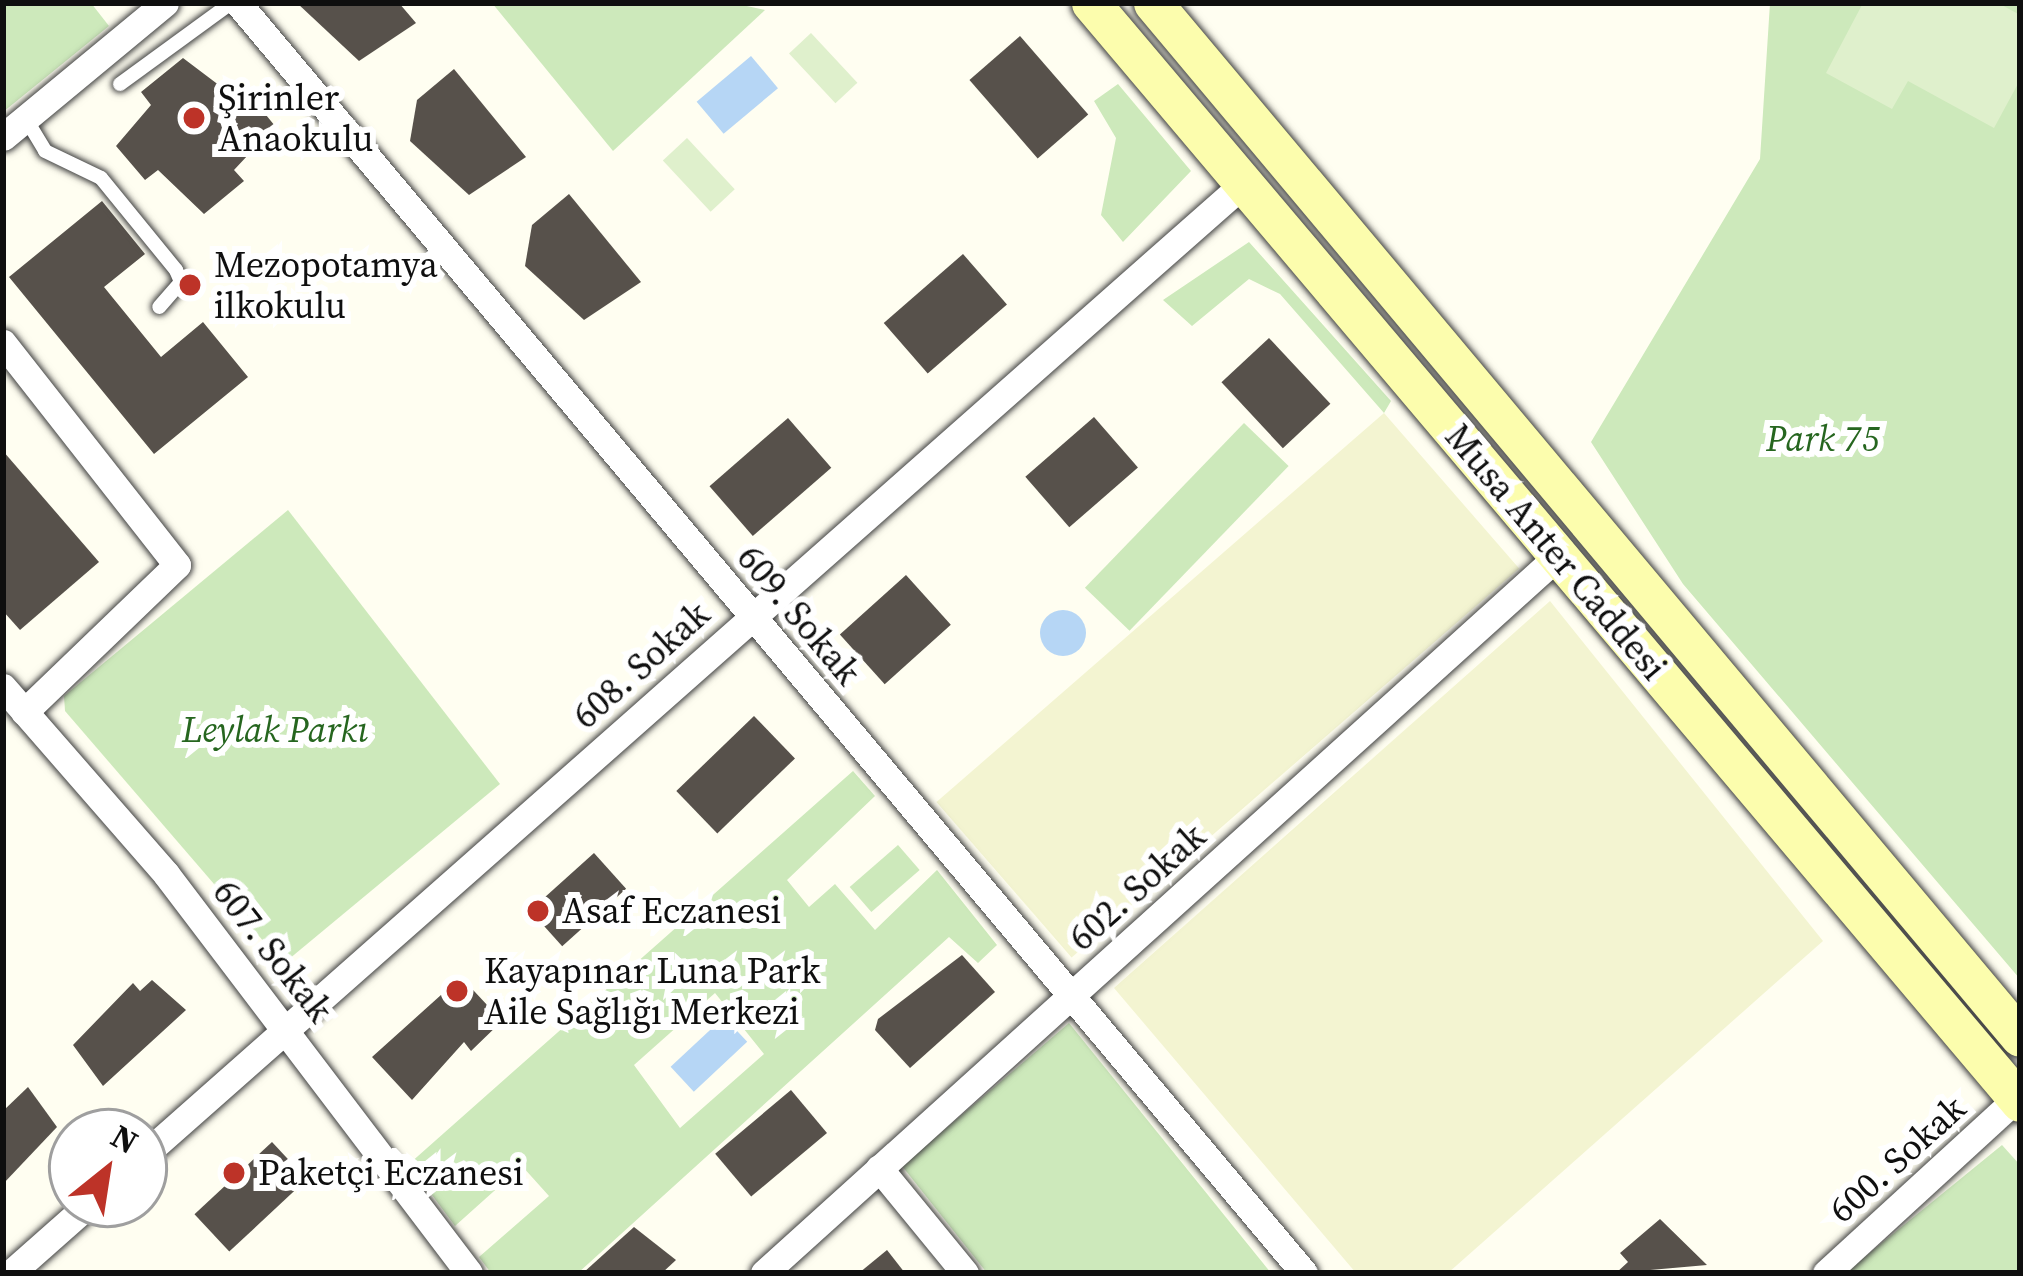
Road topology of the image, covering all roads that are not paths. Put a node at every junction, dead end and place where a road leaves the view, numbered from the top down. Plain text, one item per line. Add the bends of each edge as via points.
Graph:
1 (165, 3) edge
2 (235, 3) edge
3 (1091, 3) edge
4 (1154, 3) edge
5 (120, 84) dead end
6 (26, 118) junction
7 (3, 137) edge
8 (1242, 185) junction
9 (159, 307) dead end
10 (3, 343) edge
11 (1559, 555) junction
12 (752, 614) junction
13 (3, 687) edge
14 (24, 712) junction
15 (1068, 998) junction
16 (288, 1027) junction
17 (2020, 1037) edge
18 (2018, 1100) edge
19 (168, 1134) edge
20 (879, 1168) junction
21 (62, 1228) edge
22 (11, 1273) edge
23 (469, 1273) edge
24 (764, 1273) edge
25 (965, 1273) edge
26 (1304, 1273) edge
27 (1826, 1273) edge

1 - 6 street
2 - 5 lane
2 - 12 street, 609. Sokak
3 - 8 main road, Musa Anter Caddesi
4 - 17 main road, Musa Anter Caddesi
6 - 7 street
6 - 9 lane via 45,151 101,178 176,270 181,282
8 - 11 main road, Musa Anter Caddesi
8 - 12 street, 608. Sokak
10 - 14 street via 177,566
11 - 15 street, 602. Sokak
11 - 18 main road, Musa Anter Caddesi
12 - 15 street, 609. Sokak
12 - 16 street, 608. Sokak
13 - 14 street, 607. Sokak
14 - 16 street, 607. Sokak
15 - 20 street, 602. Sokak
15 - 26 street, 609. Sokak
16 - 19 street, 608. Sokak
16 - 23 street, 607. Sokak
18 - 27 street, 600. Sokak
20 - 24 street, 602. Sokak
20 - 25 street
21 - 22 street

